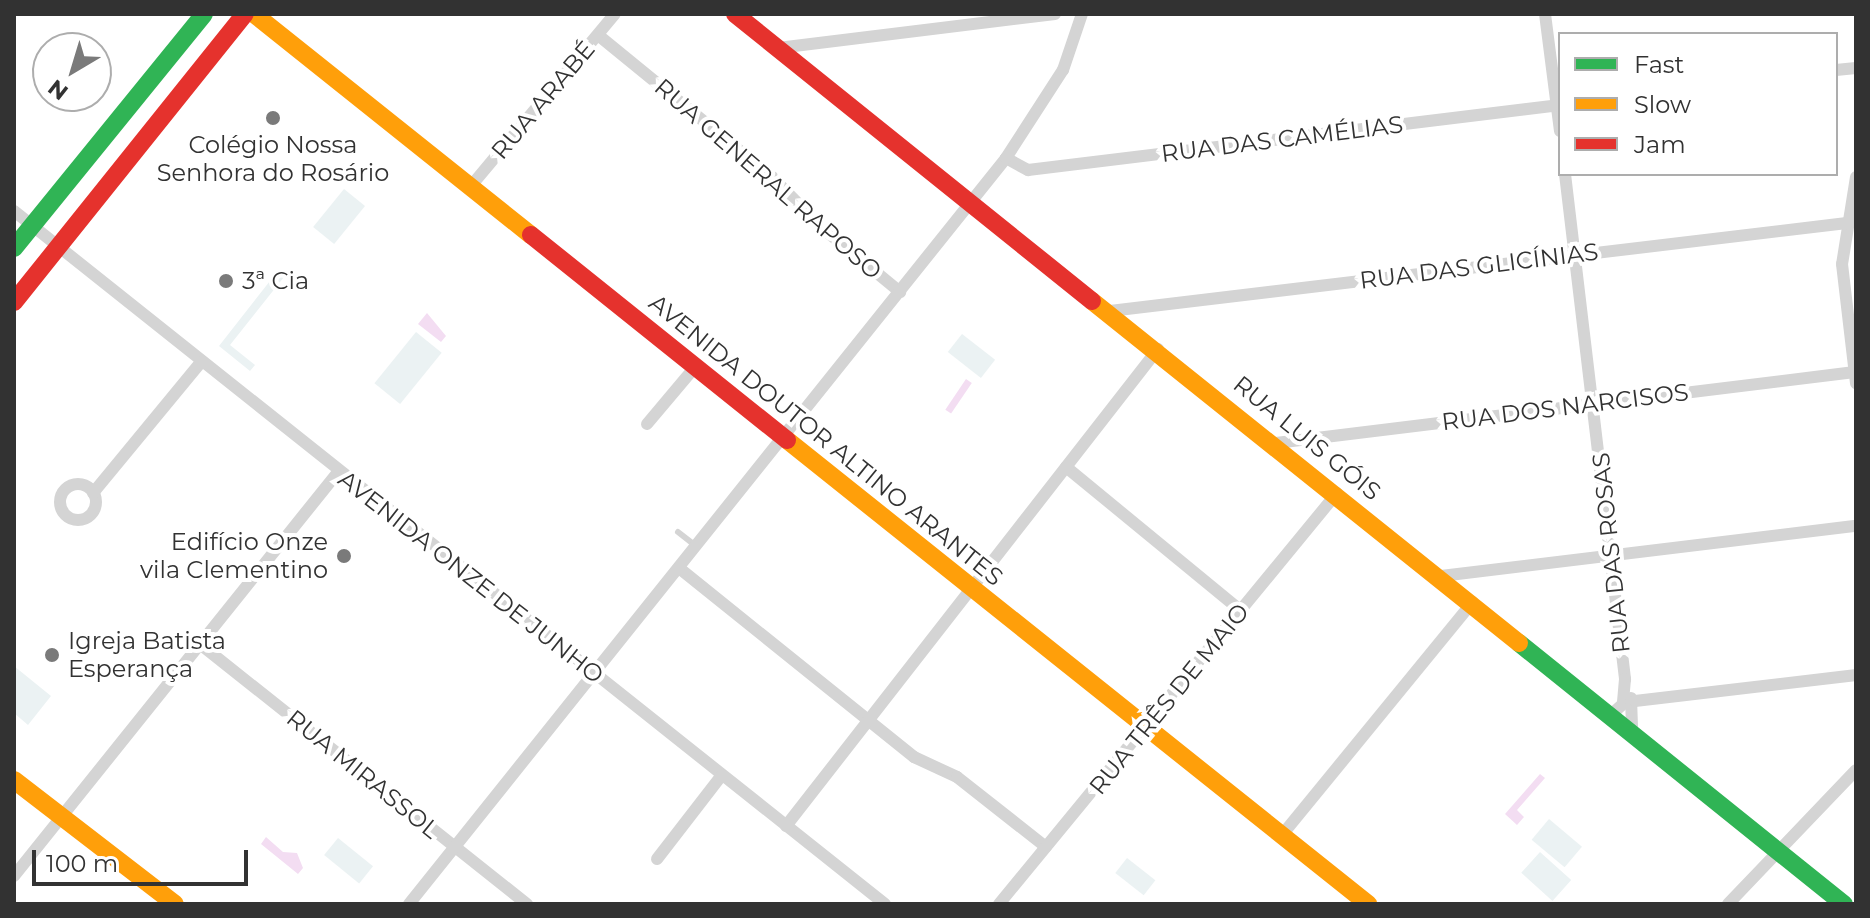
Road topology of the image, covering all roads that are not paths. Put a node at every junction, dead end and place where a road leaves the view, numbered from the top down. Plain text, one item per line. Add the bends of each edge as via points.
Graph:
1 (204, 14) edge
2 (245, 14) edge
3 (254, 14) edge
4 (615, 14) edge
5 (735, 14) edge
6 (1055, 14) edge
7 (1082, 14) edge
8 (1545, 14) edge
9 (598, 35) junction
10 (778, 48) junction
11 (1558, 98) edge
12 (1558, 105) edge
13 (1006, 158) junction
14 (1565, 176) edge
15 (1856, 177) edge
16 (471, 186) junction
17 (971, 202) junction
18 (14, 211) edge
19 (1847, 223) junction
20 (32, 226) junction
21 (58, 247) junction
22 (14, 248) edge
23 (1574, 254) junction
24 (1842, 264) junction
25 (1856, 273) edge
26 (900, 292) junction
27 (14, 302) edge
28 (1110, 311) junction
29 (1158, 349) junction
30 (201, 362) junction
31 (695, 367) junction
32 (1855, 378) edge
33 (1595, 403) junction
34 (647, 424) dead end
35 (783, 438) junction
36 (1276, 443) junction
37 (1066, 467) junction
38 (338, 472) junction
39 (93, 493) dead end
40 (1337, 493) junction
41 (1856, 526) edge
42 (678, 532) dead end
43 (696, 546) junction
44 (1611, 554) junction
45 (679, 568) junction
46 (1441, 576) junction
47 (972, 587) junction
48 (1473, 602) junction
49 (1241, 611) junction
50 (200, 644) junction
51 (591, 672) junction
52 (1856, 675) edge
53 (1630, 698) junction
54 (1612, 714) junction
55 (869, 722) junction
56 (1147, 727) junction
57 (1632, 730) junction
58 (1856, 770) edge
59 (722, 775) junction
60 (14, 780) edge
61 (63, 818) junction
62 (786, 826) junction
63 (1282, 835) junction
64 (1046, 847) junction
65 (455, 848) junction
66 (1777, 851) junction
67 (657, 859) dead end
68 (14, 876) edge
69 (175, 904) edge
70 (409, 904) edge
71 (527, 904) edge
72 (885, 904) edge
73 (999, 904) edge
74 (1368, 904) edge
75 (1728, 904) edge
76 (1844, 904) edge

1 - 20 street
2 - 21 street
3 - 16 street, AVENIDA DOUTOR ALTINO ARANTES
4 - 9 street, RUA ARABÉ
5 - 10 street, RUA LUIS GÓIS
6 - 10 street
7 - 13 street via 1063,70
8 - 11 street
9 - 16 street, RUA ARABÉ
9 - 26 street, RUA GENERAL RAPOSO via 784,187 820,226
10 - 17 street, RUA LUIS GÓIS
12 - 13 street, RUA DAS CAMÉLIAS via 1028,170
13 - 17 street
14 - 23 street, RUA DAS ROSAS
15 - 19 street
16 - 31 street, AVENIDA DOUTOR ALTINO ARANTES
17 - 26 street
17 - 28 street, RUA LUIS GÓIS
18 - 20 street, AVENIDA ONZE DE JUNHO
19 - 23 street, RUA DAS GLICÍNIAS
19 - 24 street
20 - 21 street, AVENIDA ONZE DE JUNHO
20 - 22 street
21 - 27 street
21 - 30 street, AVENIDA ONZE DE JUNHO
23 - 28 street, RUA DAS GLICÍNIAS
23 - 33 street, RUA DAS ROSAS
24 - 25 street
24 - 32 street
26 - 35 street
28 - 29 street, RUA LUIS GÓIS
29 - 36 street, RUA LUIS GÓIS
29 - 37 street
30 - 38 street, AVENIDA ONZE DE JUNHO
30 - 39 street
31 - 34 street
31 - 35 street, AVENIDA DOUTOR ALTINO ARANTES
32 - 33 street, RUA DOS NARCISOS
33 - 36 street, RUA DOS NARCISOS
33 - 44 street, RUA DAS ROSAS
35 - 43 street
35 - 47 street, AVENIDA DOUTOR ALTINO ARANTES
36 - 40 street, RUA LUIS GÓIS
37 - 47 street
37 - 49 street
38 - 50 street
38 - 51 street, AVENIDA ONZE DE JUNHO
40 - 46 street, RUA LUIS GÓIS
40 - 49 street, RUA TRÊS DE MAIO
41 - 44 street
42 - 43 lane
43 - 45 street
44 - 46 street
44 - 53 street, RUA DAS ROSAS
45 - 51 street
45 - 55 street
46 - 48 street, RUA LUIS GÓIS
47 - 55 street
47 - 56 street, AVENIDA DOUTOR ALTINO ARANTES
48 - 54 street, RUA LUIS GÓIS
48 - 63 street
49 - 56 street, RUA TRÊS DE MAIO
50 - 61 street
50 - 65 street, RUA MIRASSOL
51 - 59 street, AVENIDA ONZE DE JUNHO
51 - 65 street
52 - 53 street
53 - 54 street
53 - 57 street, RUA DAS ROSAS
54 - 57 street, RUA LUIS GÓIS
55 - 62 street
55 - 64 street via 914,757 957,777
56 - 63 street, AVENIDA DOUTOR ALTINO ARANTES
56 - 64 street, RUA TRÊS DE MAIO
57 - 66 street, RUA LUIS GÓIS
58 - 66 street
59 - 62 street, AVENIDA ONZE DE JUNHO
59 - 67 street
60 - 61 street
61 - 68 street
61 - 69 street
62 - 72 street, AVENIDA ONZE DE JUNHO
63 - 74 street, AVENIDA DOUTOR ALTINO ARANTES
64 - 73 street, RUA TRÊS DE MAIO
65 - 70 street
65 - 71 street, RUA MIRASSOL
66 - 75 street
66 - 76 street, RUA LUIS GÓIS

